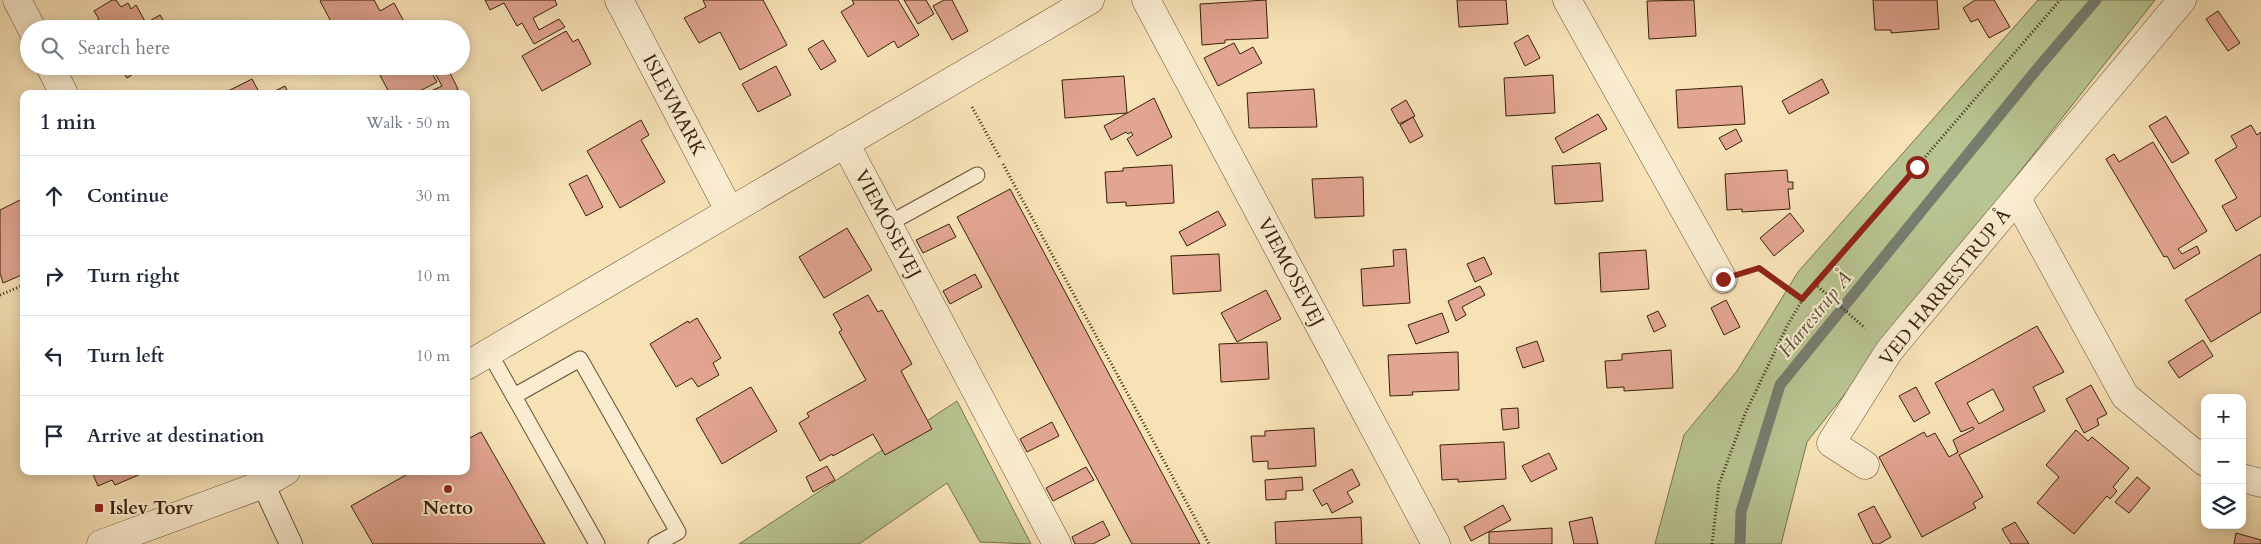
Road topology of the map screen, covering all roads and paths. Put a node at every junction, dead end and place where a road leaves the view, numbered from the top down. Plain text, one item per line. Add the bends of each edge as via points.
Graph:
1 (17, 0) edge
2 (619, 0) edge
3 (1090, 0) edge
4 (1146, 0) edge
5 (1567, 0) edge
6 (2060, 0) edge
7 (2182, 0) edge
8 (27, 20) edge
9 (54, 75) edge
10 (957, 78) junction
11 (62, 90) edge
12 (845, 143) junction
13 (976, 175) dead end
14 (2016, 199) junction
15 (729, 210) junction
16 (888, 224) junction
17 (1723, 279) joint
18 (1815, 284) junction
19 (20, 287) edge
20 (0, 295) edge
21 (1802, 299) junction
22 (1870, 332) dead end
23 (489, 352) junction
24 (470, 364) edge
25 (514, 396) junction
26 (2201, 459) edge
27 (1865, 466) dead end
28 (269, 476) edge
29 (2246, 479) edge
30 (2261, 483) edge
31 (101, 544) edge
32 (291, 544) edge
33 (597, 544) edge
34 (656, 544) edge
35 (1057, 544) edge
36 (1208, 544) edge
37 (1436, 544) edge
38 (1712, 544) edge

1 - 8 street
2 - 15 street, ISLEVMARK
3 - 10 street
4 - 37 street, VIEMOSEVEJ
5 - 17 street
6 - 18 path
7 - 14 street, VED HARRESTRUP Å
9 - 11 street
10 - 12 street
10 - 36 path
12 - 15 street
12 - 16 street, VIEMOSEVEJ
13 - 16 lane
14 - 26 street, VED HARRESTRUP Å via 2125,396
14 - 27 street, VED HARRESTRUP Å via 1889,351 1831,443
15 - 23 street
16 - 35 street, VIEMOSEVEJ
17 - 21 path via 1759,268
18 - 21 path
18 - 22 path
19 - 20 path
21 - 38 path via 1786,326 1746,414 1719,484
23 - 24 street
23 - 25 lane
25 - 33 lane
25 - 34 lane via 580,359 678,532
28 - 31 street
28 - 32 street
29 - 30 street

